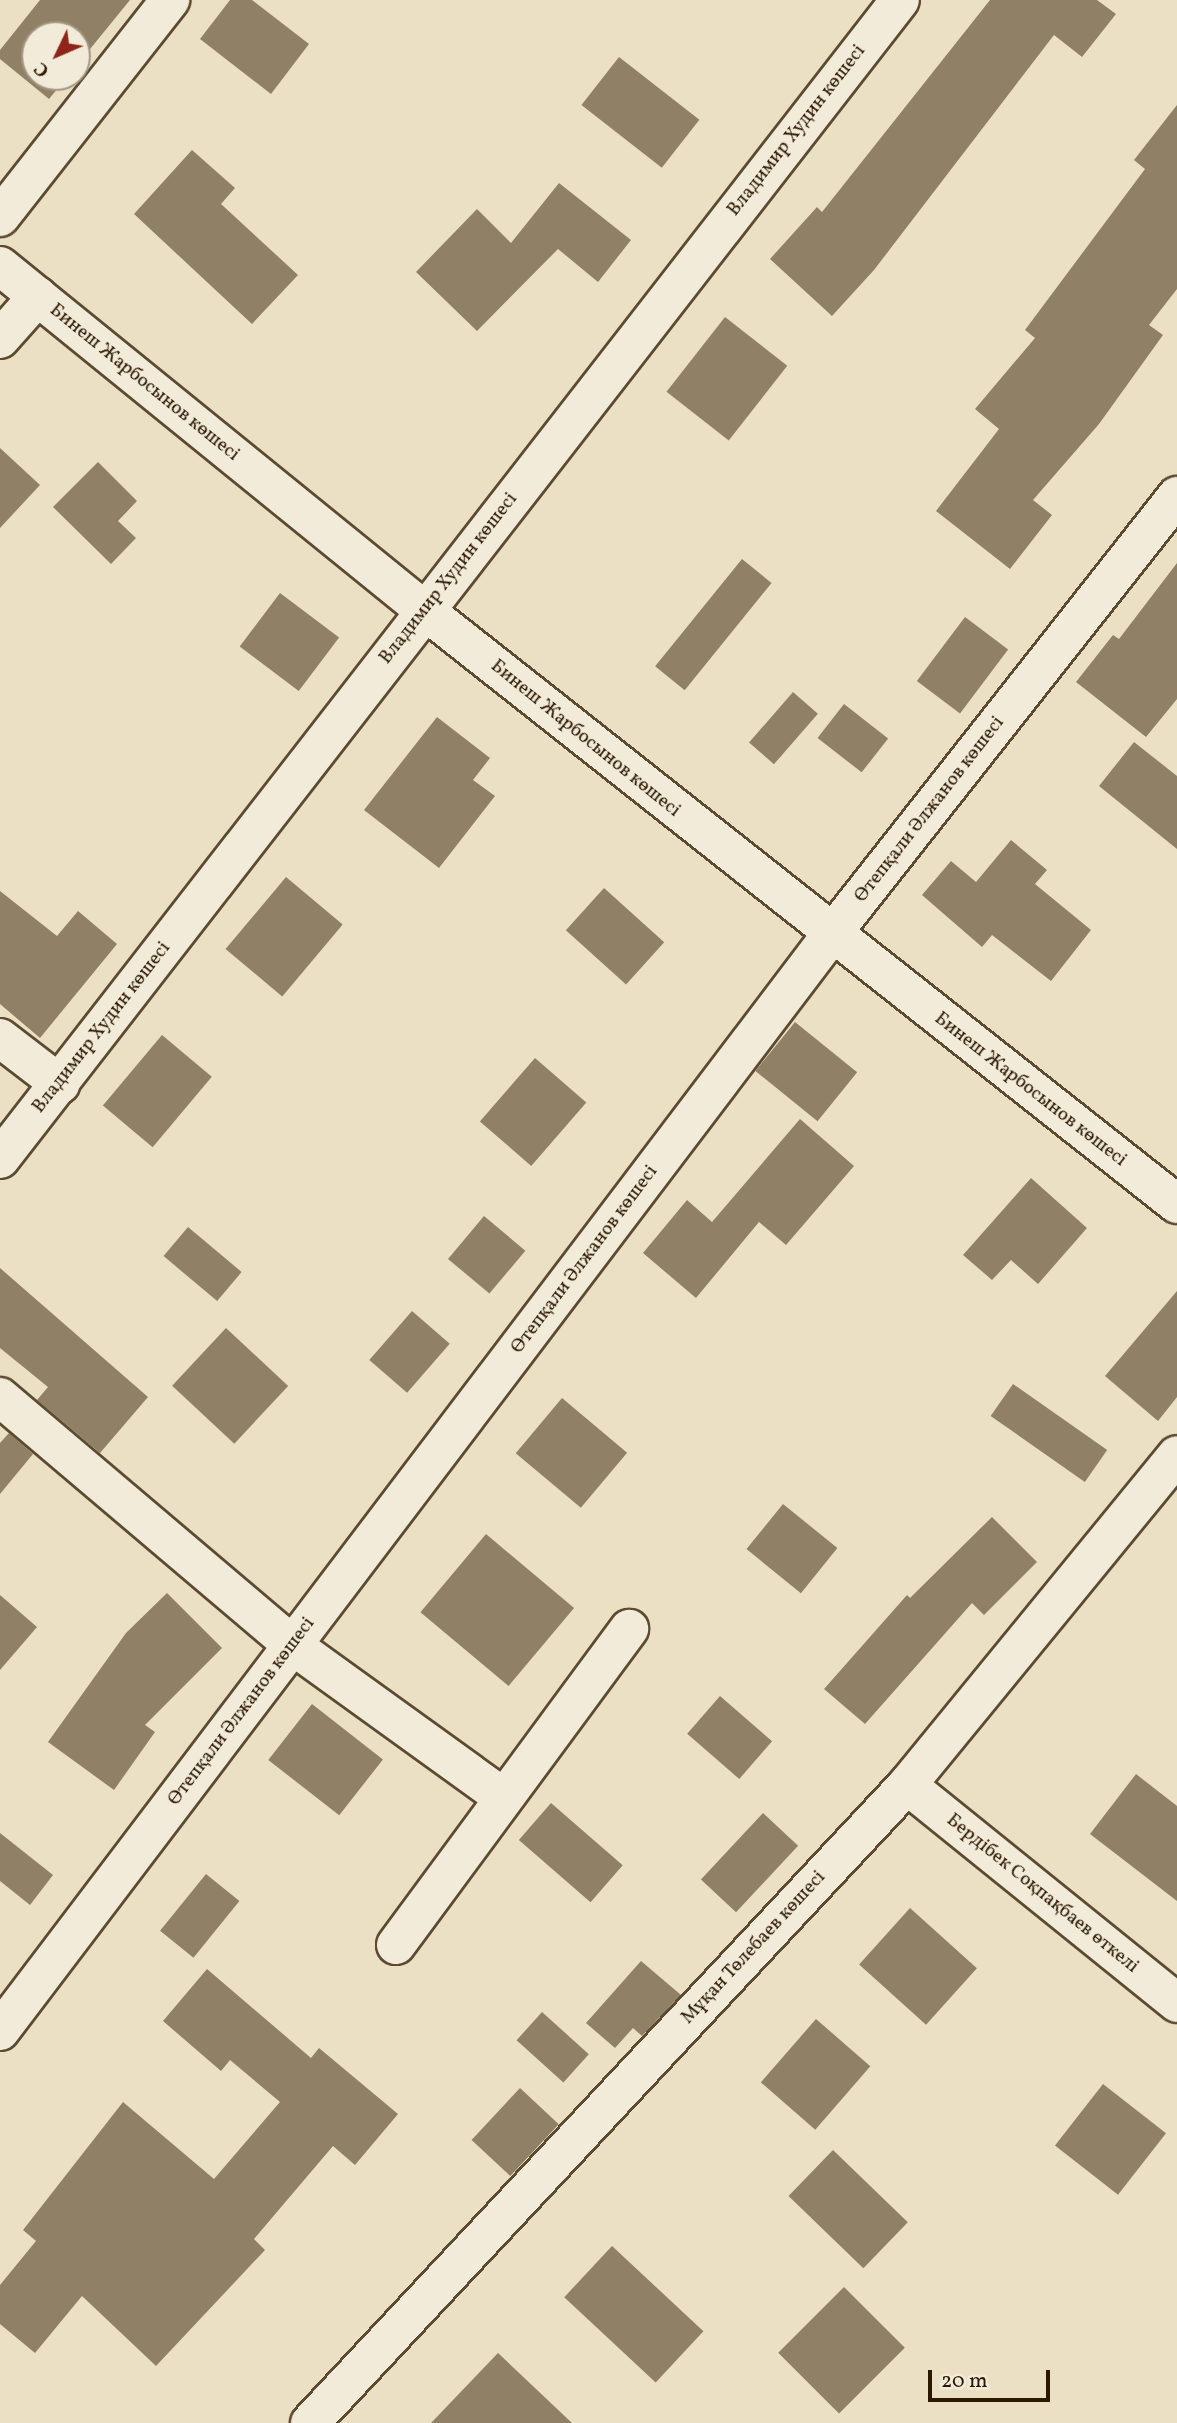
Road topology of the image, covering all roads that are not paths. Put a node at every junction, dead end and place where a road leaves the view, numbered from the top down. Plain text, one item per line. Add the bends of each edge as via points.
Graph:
1 (170, 0) edge
2 (900, 0) edge
3 (0, 217) edge
4 (0, 266) edge
5 (38, 296) junction
6 (0, 339) edge
7 (1177, 496) edge
8 (424, 610) junction
9 (831, 935) junction
10 (0, 1038) edge
11 (60, 1084) junction
12 (0, 1159) edge
13 (1177, 1204) edge
14 (0, 1397) edge
15 (1177, 1455) edge
16 (629, 1629) dead end
17 (292, 1645) junction
18 (907, 1785) junction
19 (504, 1798) junction
20 (396, 1945) dead end
21 (1177, 2003) edge
22 (0, 2031) edge
23 (310, 2423) edge

1 - 3 street
2 - 8 street, Владимир Худин көшесі
4 - 5 street, Бинеш Жарбосынов көшесі
5 - 6 street
5 - 8 street, Бинеш Жарбосынов көшесі
7 - 9 street, Өтепқали Әлжанов көшесі
8 - 9 street, Бинеш Жарбосынов көшесі
8 - 11 street, Владимир Худин көшесі
9 - 13 street, Бинеш Жарбосынов көшесі
9 - 17 street, Өтепқали Әлжанов көшесі
10 - 11 street
11 - 12 street, Владимир Худин көшесі
14 - 17 street
15 - 18 street, Мұқан Төлебаев көшесі
16 - 19 street
17 - 19 street
17 - 22 street, Өтепқали Әлжанов көшесі
18 - 21 street, Бердібек Соқпақбаев өткелі
18 - 23 street, Мұқан Төлебаев көшесі
19 - 20 street

